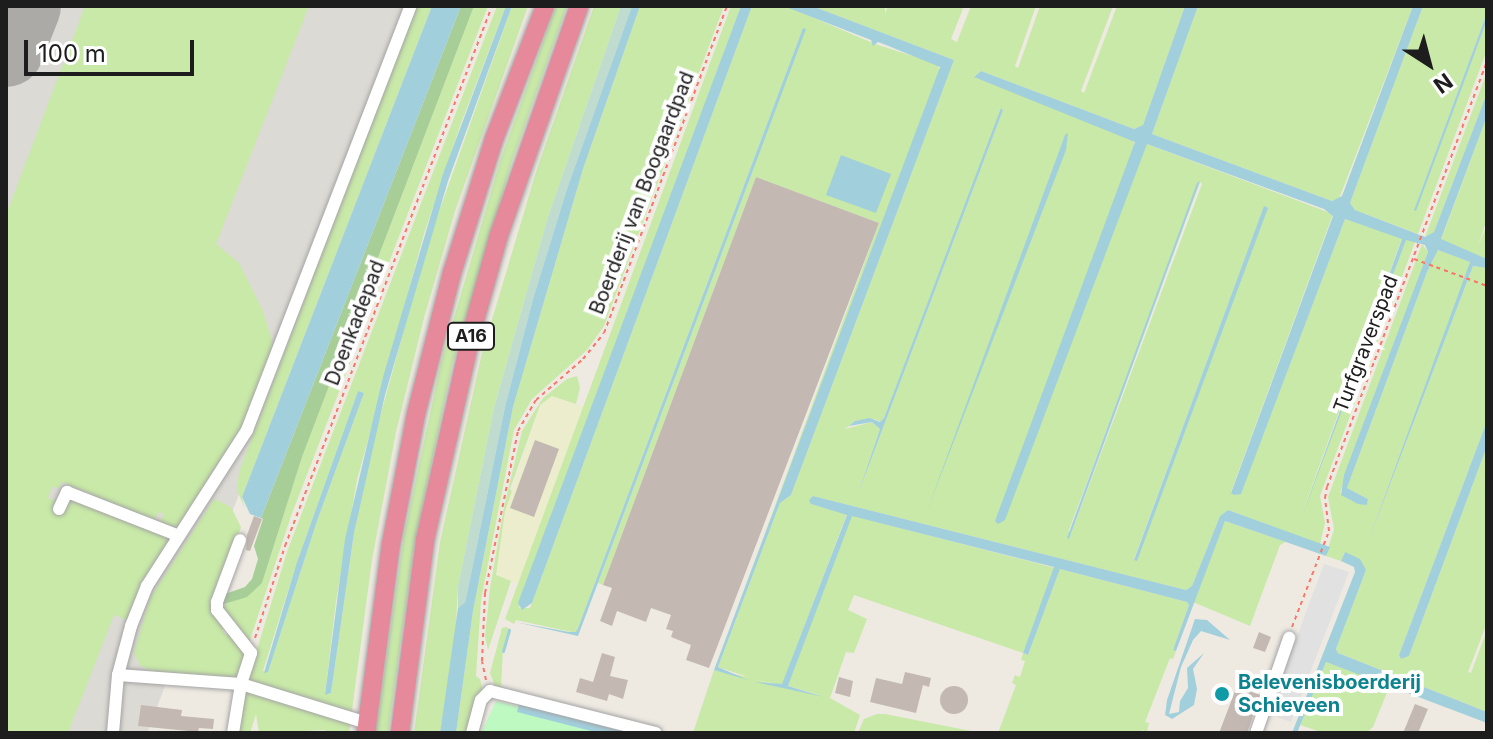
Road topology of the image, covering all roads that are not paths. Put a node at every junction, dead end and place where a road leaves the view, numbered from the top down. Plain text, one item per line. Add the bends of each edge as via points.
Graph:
1 (411, 6) edge
2 (545, 6) edge
3 (579, 6) edge
4 (59, 509) dead end
5 (179, 536) junction
6 (240, 540) dead end
7 (1289, 638) road end
8 (118, 675) junction
9 (241, 684) junction
10 (366, 728) edge
11 (113, 733) edge
12 (233, 733) edge
13 (400, 733) edge
14 (472, 733) edge
15 (656, 733) edge
16 (1256, 733) edge

1 - 5 street via 247,430
2 - 10 highway, A16 via 489,154 416,414 391,544
3 - 13 highway, A16 via 499,235 472,331 425,540
4 - 5 street via 67,492
5 - 8 street via 137,607
6 - 9 street via 217,610 251,653
7 - 16 street
8 - 9 street
8 - 11 street
9 - 10 street
9 - 12 street
14 - 15 street via 481,700 490,691

